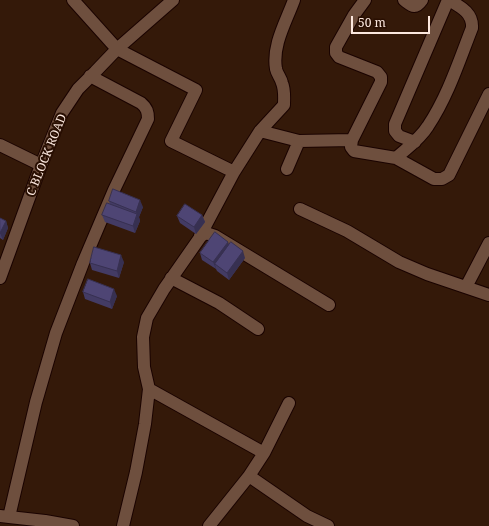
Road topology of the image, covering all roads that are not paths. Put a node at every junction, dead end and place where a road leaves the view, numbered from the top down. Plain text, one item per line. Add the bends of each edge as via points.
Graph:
1 (74, 0) edge
2 (173, 0) edge
3 (294, 0) edge
4 (365, 0) edge
5 (404, 0) edge
6 (422, 0) edge
7 (449, 0) edge
8 (118, 49) junction
9 (90, 76) junction
10 (489, 94) edge
11 (260, 132) junction
12 (352, 140) junction
13 (299, 141) junction
14 (415, 142) junction
15 (0, 145) edge
16 (396, 158) junction
17 (41, 165) junction
18 (287, 169) dead end
19 (234, 172) junction
20 (300, 209) dead end
21 (200, 236) junction
22 (489, 243) edge
23 (0, 278) edge
24 (171, 278) junction
25 (466, 287) junction
26 (489, 295) edge
27 (329, 305) dead end
28 (258, 329) dead end
29 (149, 389) junction
30 (289, 403) dead end
31 (264, 453) junction
32 (249, 476) junction
33 (4, 516) edge
34 (73, 526) edge
35 (123, 526) edge
36 (208, 526) edge
37 (328, 526) edge

1 - 8 street
2 - 8 street, C BLOCK ROAD
3 - 11 street via 275,56 276,71 285,94 284,105
4 - 12 street via 336,47 339,57 377,72 381,77 381,82
5 - 6 street via 416,6
7 - 14 street via 395,124 395,131 399,136
7 - 14 street via 470,15 472,28 442,102 428,127
8 - 9 street, C BLOCK ROAD
8 - 19 street via 196,90 171,141
9 - 17 street, C BLOCK ROAD via 62,113
9 - 33 street via 141,103 148,112 148,119 83,263 56,333
10 - 16 street via 449,175 442,179 434,179
11 - 13 street
11 - 19 street
12 - 13 street
12 - 16 street via 351,147 354,151
13 - 18 street
14 - 16 street
15 - 17 street
17 - 23 street, C BLOCK ROAD
19 - 21 street
20 - 25 street via 347,231 399,262
21 - 24 street
21 - 27 street via 206,233 215,236
22 - 25 street
24 - 28 street
24 - 29 street via 147,318 143,337 144,367
25 - 26 street
29 - 31 street
29 - 35 street via 136,472
30 - 31 street
31 - 32 street
32 - 36 street
32 - 37 street via 295,509
33 - 34 street

